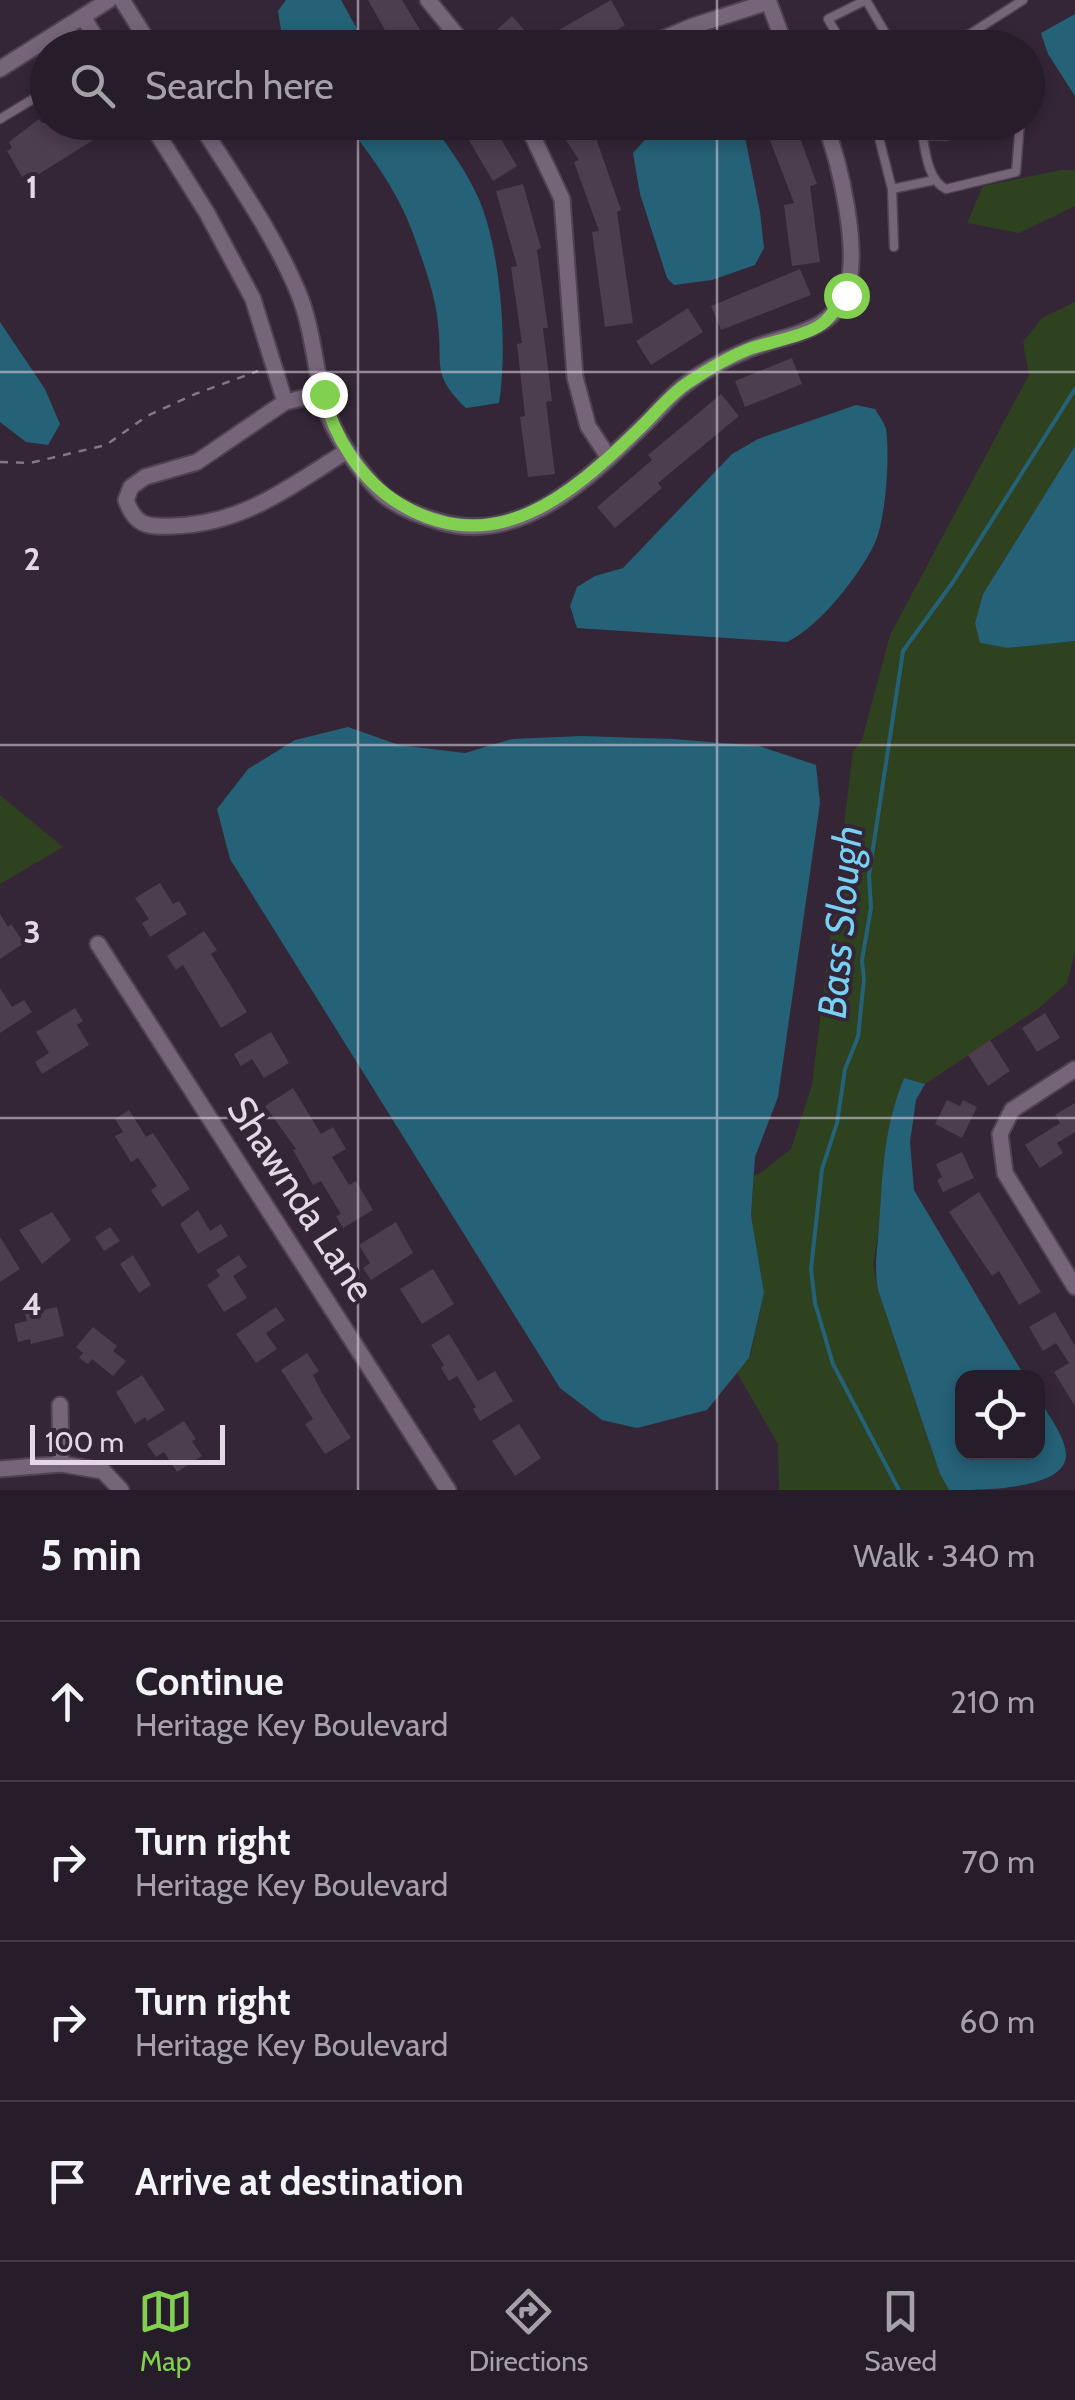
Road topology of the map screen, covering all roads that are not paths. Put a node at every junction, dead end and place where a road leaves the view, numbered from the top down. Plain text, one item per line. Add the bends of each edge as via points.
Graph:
1 (109, 0) edge
2 (122, 0) edge
3 (428, 0) edge
4 (866, 0) edge
5 (1023, 0) edge
6 (768, 1) edge
7 (83, 16) junction
8 (61, 30) edge
9 (91, 30) edge
10 (141, 30) edge
11 (452, 30) edge
12 (684, 30) edge
13 (779, 30) edge
14 (834, 30) edge
15 (884, 30) edge
16 (976, 30) edge
17 (30, 50) edge
18 (0, 69) edge
19 (30, 101) edge
20 (0, 119) edge
21 (161, 140) edge
22 (209, 140) edge
23 (534, 140) edge
24 (830, 140) edge
25 (880, 140) edge
26 (925, 140) edge
27 (1019, 140) edge
28 (935, 180) junction
29 (892, 189) junction
30 (894, 247) dead end
31 (324, 394) junction
32 (285, 402) junction
33 (347, 450) junction
34 (609, 458) junction
35 (98, 944) dead end
36 (1075, 1069) edge
37 (1074, 1282) edge
38 (60, 1405) dead end
39 (61, 1464) junction
40 (0, 1469) edge
41 (122, 1490) edge
42 (448, 1490) edge

1 - 7 street
2 - 10 street
3 - 11 street
4 - 14 lane via 828,19
4 - 15 lane
5 - 16 lane
6 - 12 street
6 - 13 street
7 - 8 street
7 - 9 street
17 - 18 street
19 - 20 lane
21 - 32 street via 253,298
22 - 31 street via 298,293
23 - 34 street via 562,200 574,377 588,426
24 - 34 street via 852,256 846,295 821,325 746,350 685,384
25 - 29 lane
26 - 28 lane
27 - 28 lane via 1016,172 946,189
28 - 29 lane
29 - 30 lane
31 - 32 street
31 - 33 street
32 - 33 street via 198,462 131,486 126,500 132,517 146,527 205,525 250,511
33 - 34 street via 381,493 459,527 505,522 550,504
35 - 42 street, Shawnda Lane
36 - 37 street via 1012,1110 1000,1134 1004,1173
38 - 39 street
39 - 40 street
39 - 41 street via 103,1471

